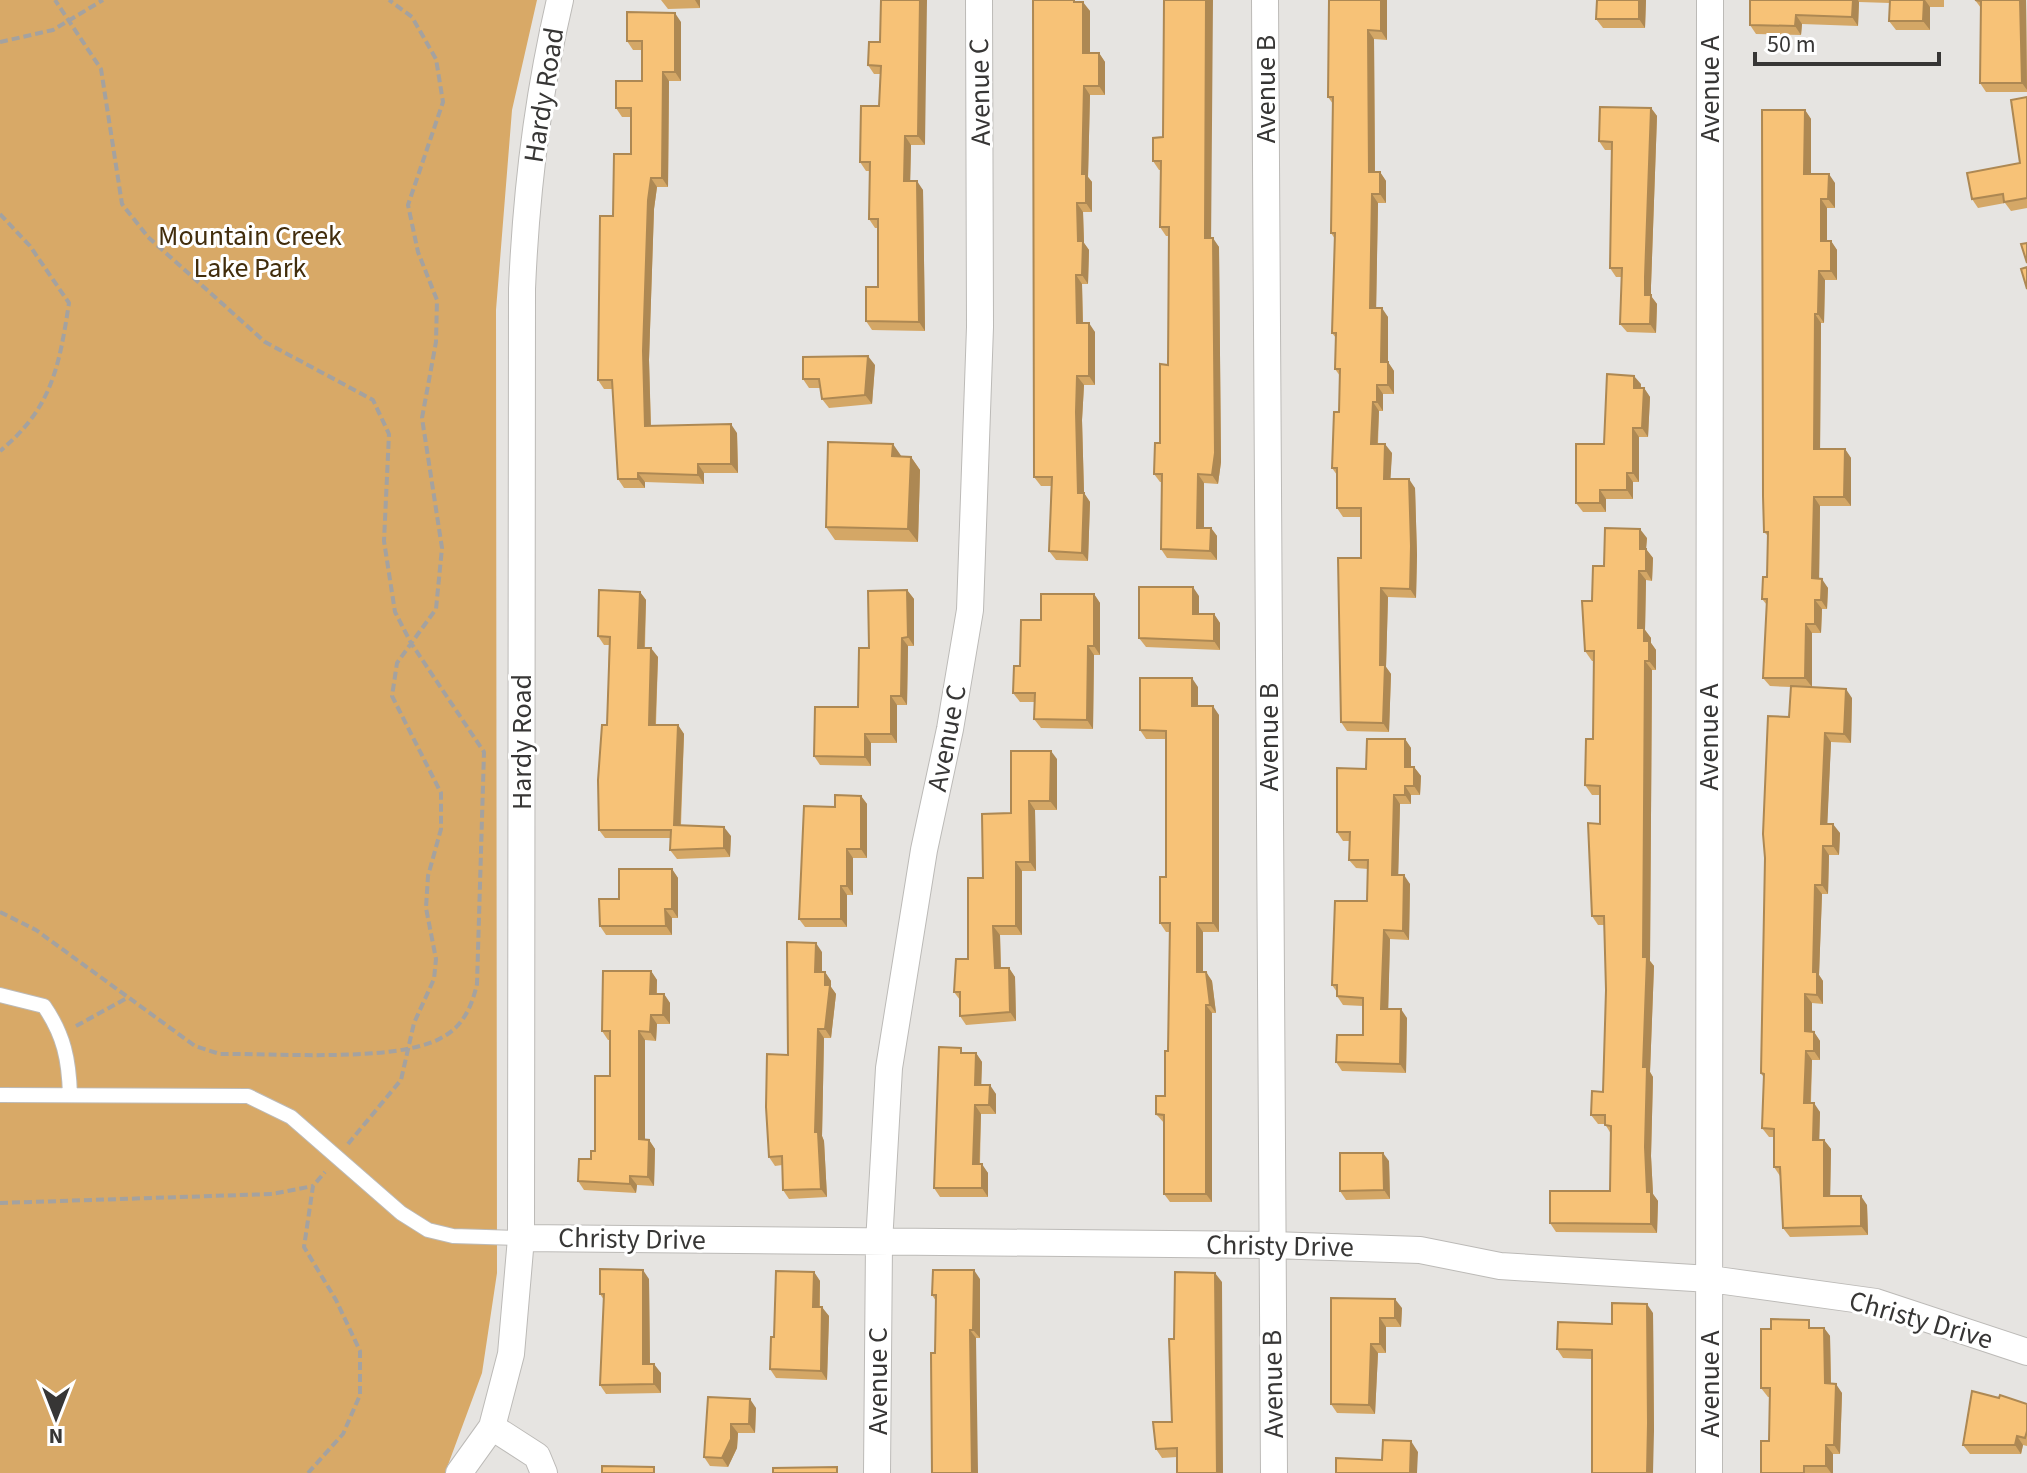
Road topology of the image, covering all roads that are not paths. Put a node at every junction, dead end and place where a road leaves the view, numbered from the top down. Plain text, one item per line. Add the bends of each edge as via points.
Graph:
1 (560, 0) edge
2 (979, 0) edge
3 (1265, 0) edge
4 (1710, 0) edge
5 (0, 995) edge
6 (0, 1095) edge
7 (70, 1095) junction
8 (521, 1238) junction
9 (879, 1243) junction
10 (1272, 1245) junction
11 (1710, 1279) junction
12 (2027, 1352) edge
13 (492, 1427) junction
14 (459, 1473) edge
15 (544, 1473) edge
16 (877, 1473) edge
17 (1274, 1473) edge
18 (1709, 1473) edge

1 - 8 street, Hardy Road via 525,219 522,289
2 - 9 street, Avenue C via 980,327 970,610 889,1068
3 - 10 street, Avenue B
4 - 11 street, Avenue A
5 - 7 lane via 44,1006 62,1032
6 - 7 lane
7 - 8 lane via 248,1096 291,1117 401,1213 428,1230
8 - 9 street, Christy Drive
8 - 13 street, Hardy Road via 511,1354
9 - 10 street, Christy Drive
9 - 16 street, Avenue C
10 - 11 street, Christy Drive via 1420,1250 1500,1266
10 - 17 street, Avenue B
11 - 12 street, Christy Drive via 1876,1302
11 - 18 street, Avenue A
13 - 14 street, Hardy Road
13 - 15 street via 537,1456

